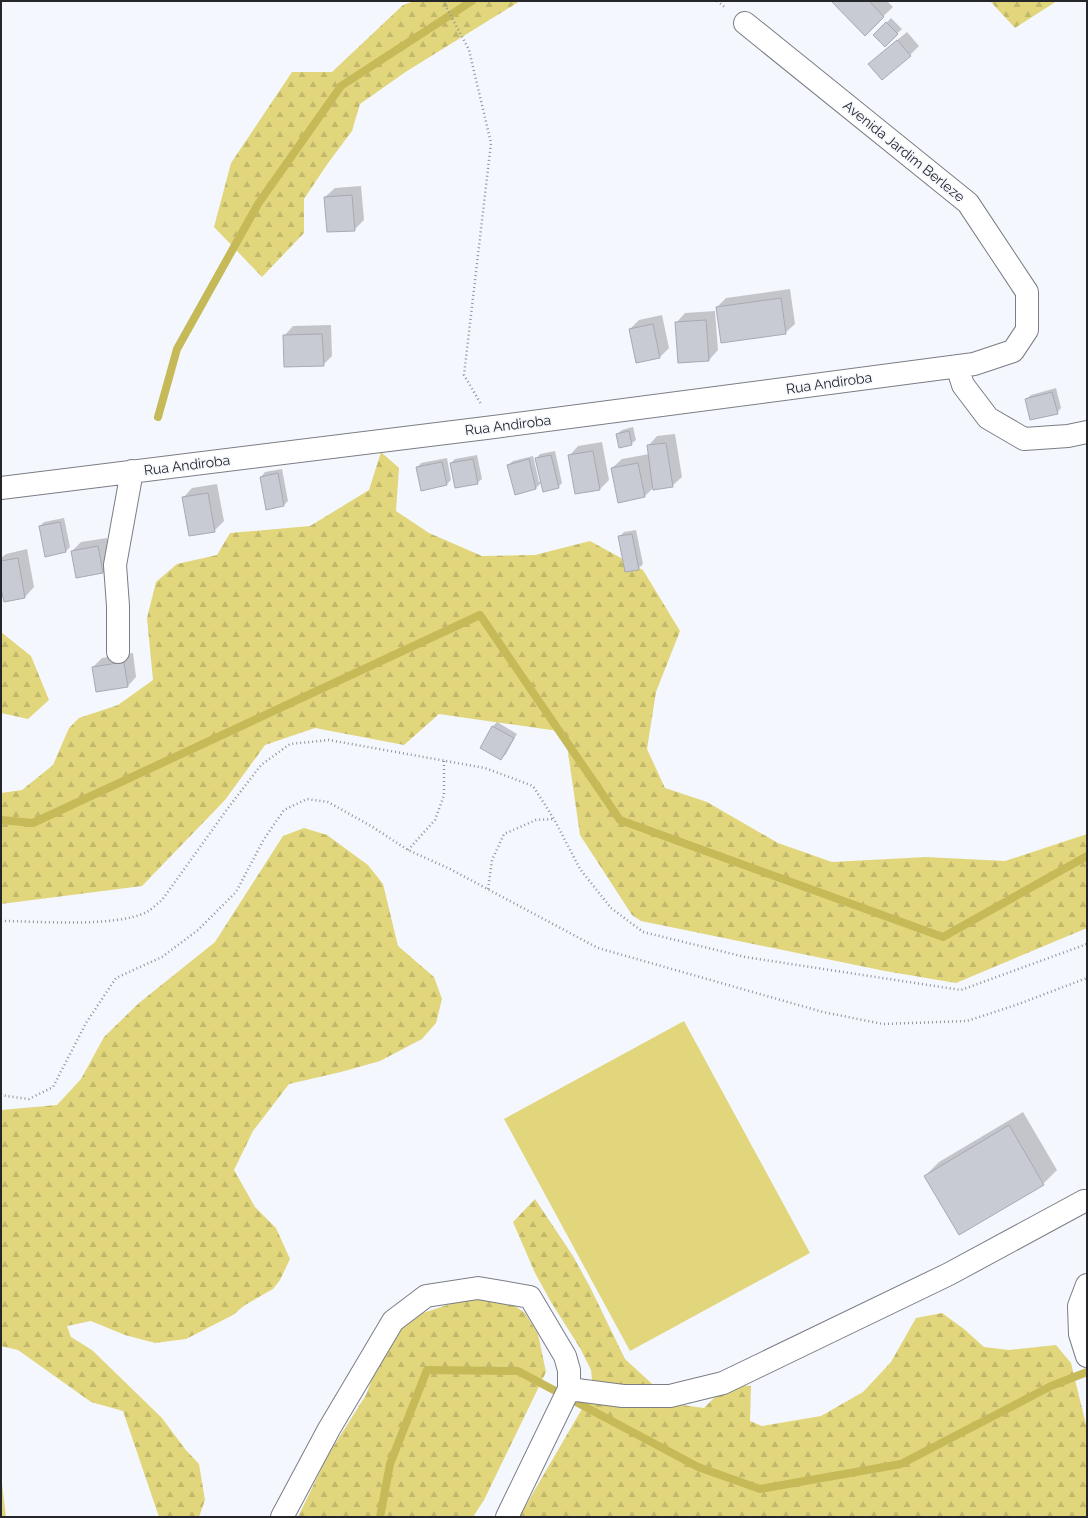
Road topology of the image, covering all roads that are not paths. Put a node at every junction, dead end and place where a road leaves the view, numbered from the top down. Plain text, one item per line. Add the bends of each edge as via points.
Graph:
1 (745, 23) dead end
2 (1013, 351) joint
3 (957, 366) junction
4 (1087, 432) edge
5 (132, 471) junction
6 (1, 488) edge
7 (118, 652) dead end
8 (1087, 1200) edge
9 (1087, 1285) edge
10 (1087, 1356) edge
11 (569, 1389) junction
12 (282, 1517) edge
13 (507, 1517) edge

1 - 2 street, Avenida Jardim Berleze via 968,203 1027,292 1027,330
2 - 3 street, Rua Andiroba via 974,364
3 - 4 street via 963,385 988,418 1024,438 1068,436
3 - 5 street, Rua Andiroba via 494,427
5 - 6 street, Rua Andiroba
5 - 7 street via 115,565
8 - 11 street via 948,1274 723,1383 670,1396 623,1396
9 - 10 street via 1079,1306 1080,1334
11 - 12 street via 569,1370 565,1356 530,1296 478,1288 426,1296 393,1321 329,1429
11 - 13 street

